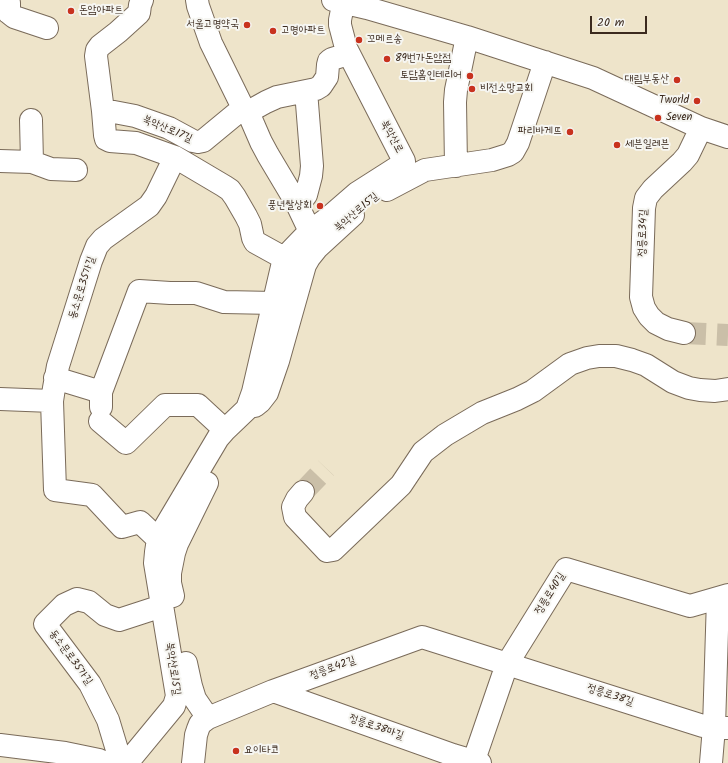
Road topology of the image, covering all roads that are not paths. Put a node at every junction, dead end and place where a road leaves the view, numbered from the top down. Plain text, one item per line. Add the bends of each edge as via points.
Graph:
1 (142, 0) edge
2 (197, 0) edge
3 (340, 1) edge
4 (6, 2) edge
5 (47, 28) dead end
6 (467, 37) junction
7 (348, 54) junction
8 (545, 62) junction
9 (306, 91) junction
10 (245, 110) junction
11 (103, 111) junction
12 (31, 120) dead end
13 (701, 128) junction
14 (728, 137) edge
15 (175, 157) junction
16 (0, 161) edge
17 (32, 162) junction
18 (456, 166) junction
19 (76, 170) dead end
20 (298, 205) junction
21 (313, 240) junction
22 (284, 258) junction
23 (274, 303) junction
24 (684, 333) tunnel mouth
25 (278, 361) junction
26 (55, 378) junction
27 (728, 389) edge
28 (101, 392) junction
29 (0, 399) edge
30 (52, 401) junction
31 (241, 416) junction
32 (225, 430) junction
33 (303, 492) tunnel mouth
34 (158, 539) junction
35 (723, 596) edge
36 (162, 606) junction
37 (507, 664) junction
38 (273, 691) junction
39 (208, 718) junction
40 (721, 728) edge
41 (0, 745) edge
42 (81, 760) edge
43 (476, 762) edge
44 (106, 763) edge
45 (121, 763) edge
46 (128, 763) edge
47 (193, 763) edge
48 (711, 763) edge

1 - 11 street via 139,13 97,50
2 - 10 street via 211,43
3 - 6 street, 북악산로
3 - 7 street, 북악산로 via 340,25
4 - 5 street via 12,16
6 - 8 street, 북악산로
6 - 18 street via 456,90
7 - 9 street, 북악산로17길 via 329,61 327,77 321,86
7 - 21 street, 북악산로 via 404,162 357,193 327,219
8 - 13 street, 북악산로 via 593,78
8 - 18 street, 북악산로15길 via 516,148 502,158
9 - 10 street, 북악산로17길 via 278,97
9 - 20 street via 312,166 306,195
10 - 11 street, 북악산로17길 via 198,142 135,116
10 - 20 street
11 - 15 street via 106,139 136,143
12 - 17 street
13 - 14 street, 북악산로
13 - 24 street, 정릉로34길 via 688,155 653,189 646,198 644,208 641,298 644,308 656,323
15 - 22 street via 230,190 250,224 255,242
15 - 26 street, 동소문로35가길 via 149,206 97,246 90,261
16 - 17 street
17 - 19 street via 51,169
18 - 21 street, 북악산로15길 via 424,170 376,196
20 - 21 street
21 - 22 street, 북악산로15길
21 - 25 street, 북악산로15길
22 - 23 street, 북악산로15길
23 - 28 street via 224,302 196,293 139,291
23 - 31 street, 북악산로15길 via 253,392 247,409
25 - 31 street, 북악산로15길 via 267,393 260,402
25 - 39 street via 276,388 271,403 220,454 177,544 170,573 191,686 195,699
26 - 28 street
26 - 30 street, 동소문로35가길
27 - 33 street via 716,391 689,388 673,382 646,365 616,356 587,358 570,364 533,391 482,413 445,435 423,452 401,485 333,550 326,551 295,517 293,507
28 - 32 street via 99,428 126,443 165,405 198,405
29 - 30 street
30 - 34 street, 동소문로35가길 via 55,490 92,496 122,527 140,522
31 - 32 street, 북악산로15길
32 - 34 street, 북악산로15길
34 - 36 street, 북악산로15길 via 155,563
35 - 37 street, 정릉로40길 via 690,606 566,569
35 - 40 street
36 - 45 street, 동소문로35가길 via 119,620 105,615 89,602 77,599 64,605 45,624 90,684 108,720
36 - 46 street, 북악산로15길 via 177,699
37 - 38 street, 정릉로42길 via 422,637
37 - 40 street, 정릉로38길 via 704,726
37 - 43 street, 정릉로40길
38 - 39 street, 정릉로42길
38 - 43 street, 정릉로38마길
39 - 47 street, 정릉로42길 via 200,724 196,734
40 - 48 street
41 - 42 street via 65,753
42 - 44 street via 98,760

